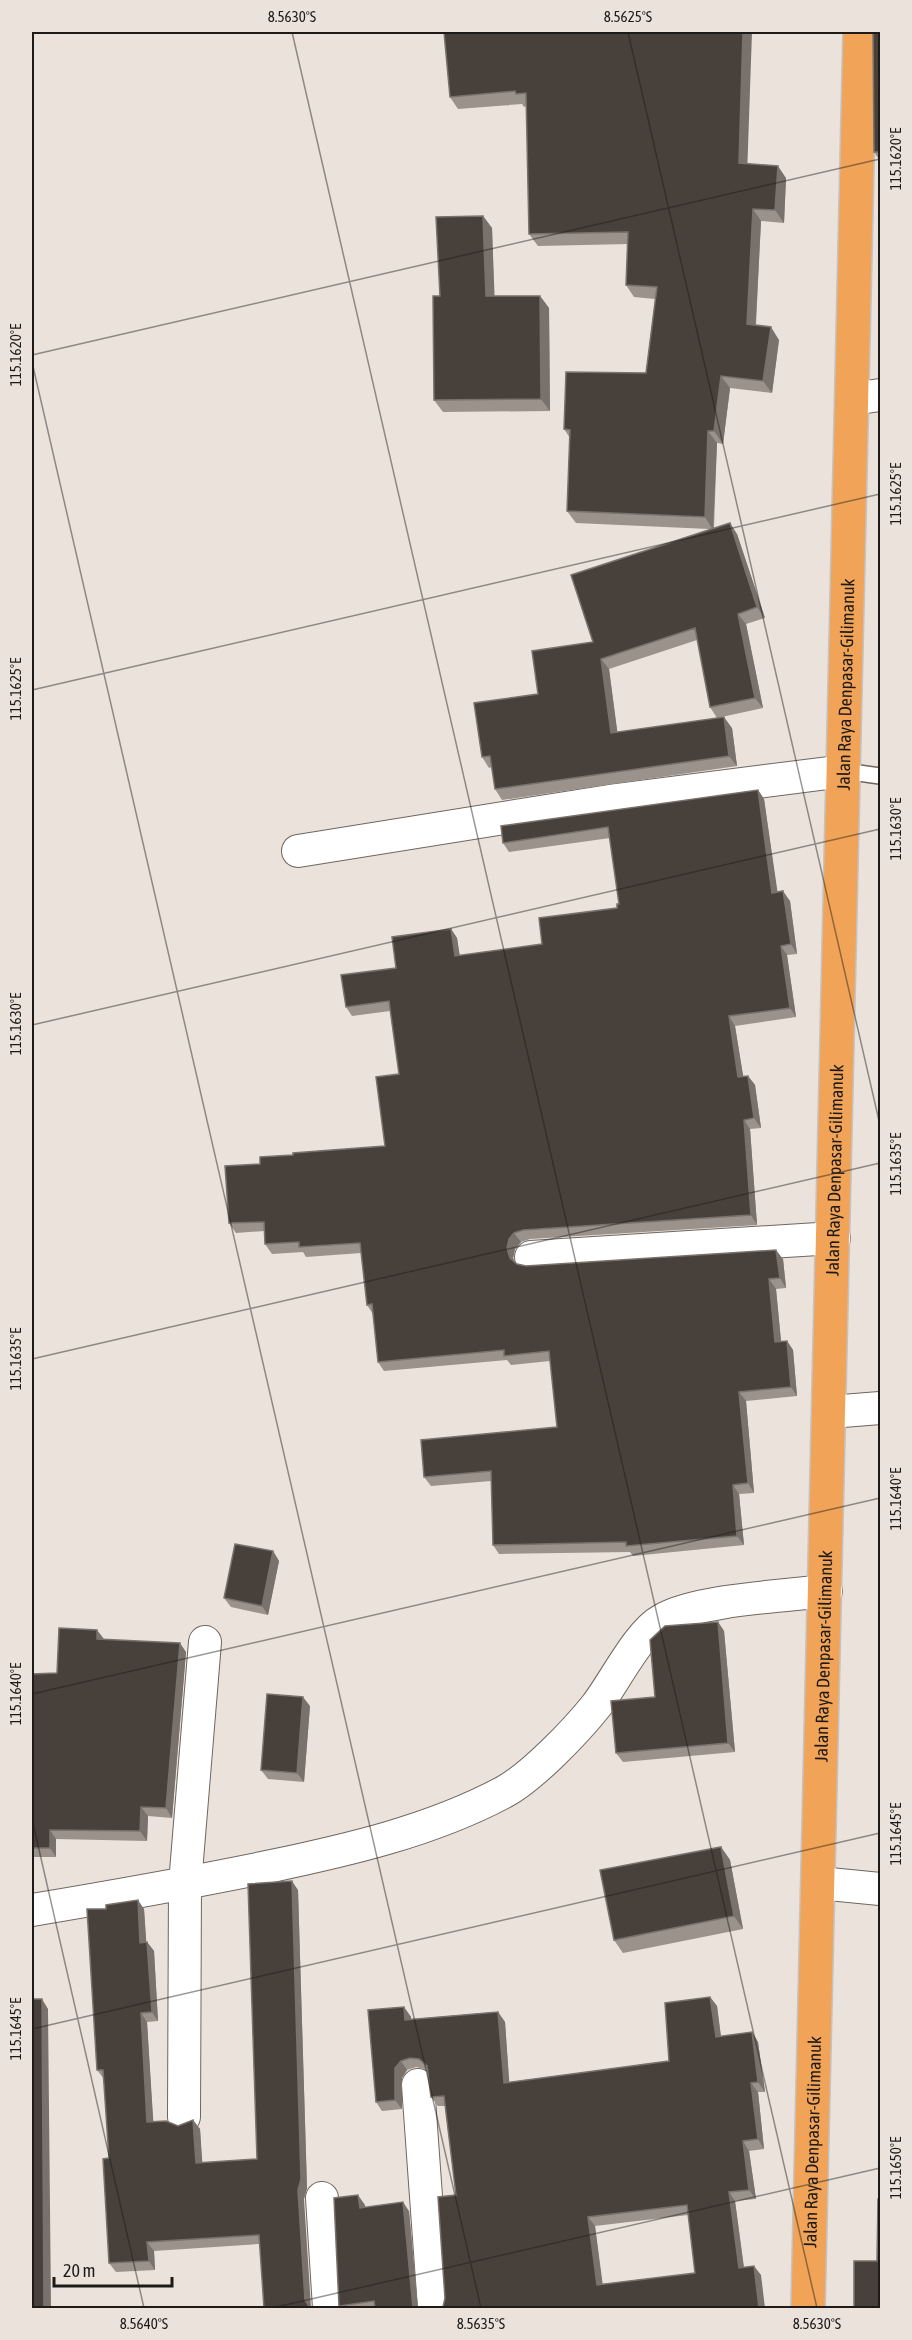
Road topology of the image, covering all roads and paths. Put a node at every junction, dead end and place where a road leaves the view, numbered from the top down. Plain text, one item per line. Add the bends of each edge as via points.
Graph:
1 (860, 32) edge
2 (866, 397) edge
3 (844, 771) junction
4 (880, 776) edge
5 (298, 851) dead end
6 (834, 1238) junction
7 (531, 1257) dead end
8 (880, 1408) edge
9 (830, 1412) junction
10 (826, 1591) junction
11 (205, 1642) dead end
12 (819, 1883) junction
13 (185, 1884) junction
14 (880, 1889) edge
15 (32, 1910) edge
16 (418, 2085) dead end
17 (184, 2117) dead end
18 (322, 2198) dead end
19 (329, 2308) edge
20 (434, 2308) edge
21 (808, 2308) edge

1 - 2 highway, Jalan Raya Denpasar-Gilimanuk
2 - 3 highway, Jalan Raya Denpasar-Gilimanuk
3 - 4 lane
3 - 5 street via 616,800
3 - 6 highway, Jalan Raya Denpasar-Gilimanuk
6 - 7 street
6 - 9 highway, Jalan Raya Denpasar-Gilimanuk
8 - 9 street
9 - 10 highway, Jalan Raya Denpasar-Gilimanuk
10 - 12 highway, Jalan Raya Denpasar-Gilimanuk
10 - 13 street via 687,1609 662,1620 646,1634 596,1707 534,1769 507,1790 472,1808 385,1839
11 - 13 street
12 - 14 street
12 - 21 highway, Jalan Raya Denpasar-Gilimanuk
13 - 15 street
13 - 17 street
16 - 20 street
18 - 19 street

